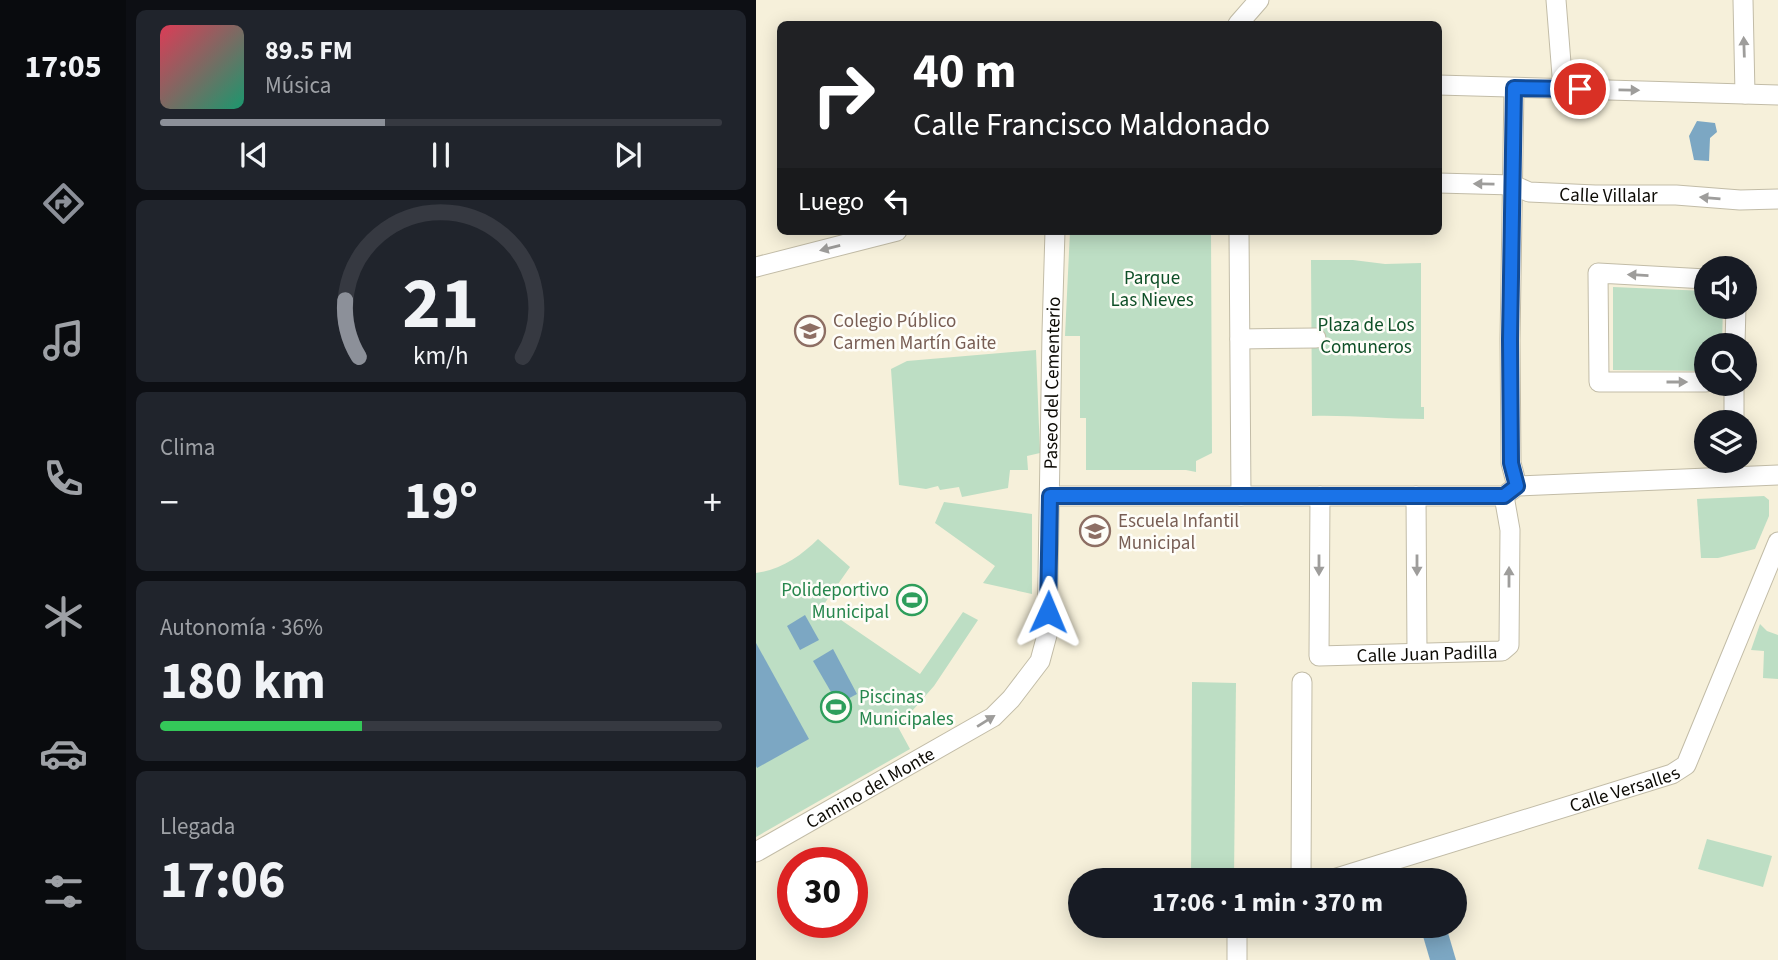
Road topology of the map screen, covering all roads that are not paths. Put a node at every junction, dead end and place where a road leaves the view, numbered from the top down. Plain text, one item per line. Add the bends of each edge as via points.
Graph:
1 (1259, 0) edge
2 (1556, 0) edge
3 (1743, 0) edge
4 (1241, 21) edge
5 (1442, 85) edge
6 (1514, 88) junction
7 (1563, 88) junction
8 (1745, 94) junction
9 (1778, 95) edge
10 (1442, 183) edge
11 (1513, 185) junction
12 (1778, 199) edge
13 (881, 235) edge
14 (1055, 235) edge
15 (1239, 235) edge
16 (756, 267) edge
17 (1694, 278) edge
18 (1316, 338) dead end
19 (1240, 339) junction
20 (1694, 382) edge
21 (1694, 472) edge
22 (1757, 472) edge
23 (1778, 475) edge
24 (1510, 491) junction
25 (1050, 496) junction
26 (1241, 496) junction
27 (1320, 496) junction
28 (1416, 496) junction
29 (1778, 542) edge
30 (1417, 653) junction
31 (1040, 661) joint
32 (1302, 682) dead end
33 (756, 852) edge
34 (1301, 868) edge
35 (1369, 868) edge
36 (1237, 938) edge
37 (1237, 960) edge

1 - 4 street
2 - 7 street
8 -> 3 street
5 - 6 street
6 - 7 street
6 - 11 street, Calle Juan Padilla
7 -> 8 street
8 - 9 street
11 -> 10 street, Calle Villalar
12 -> 11 street, Calle Villalar via 1595,195 1529,191
11 - 24 street, Calle Juan Padilla
13 -> 16 street
14 - 25 street, Paseo del Cementerio
15 - 19 street
17 -> 20 street via 1598,273 1599,382
18 - 19 street
19 - 26 street
21 - 24 street
22 - 23 street
24 - 28 street
30 -> 24 street, Calle Juan Padilla via 1502,651 1509,645
25 - 26 street
25 - 31 street, Paseo del Cementerio via 1047,635
26 - 27 street
27 - 28 street
27 -> 30 street, Calle Juan Padilla via 1319,656
28 -> 30 street
29 - 35 street, Calle Versalles via 1686,765 1672,774
33 -> 31 street, Camino del Monte via 993,717
32 - 34 street
36 - 37 street

